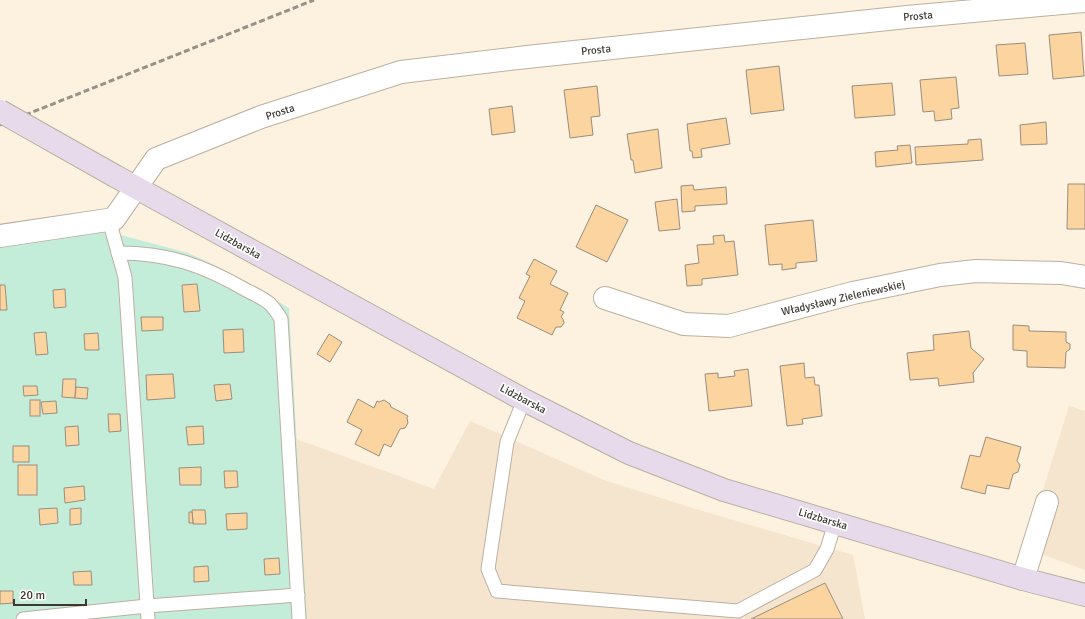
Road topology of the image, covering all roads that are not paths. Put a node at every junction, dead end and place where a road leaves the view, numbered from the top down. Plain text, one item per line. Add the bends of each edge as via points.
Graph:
1 (1085, 1) edge
2 (0, 111) edge
3 (137, 188) junction
4 (109, 220) junction
5 (0, 236) edge
6 (118, 252) junction
7 (1085, 277) edge
8 (605, 298) dead end
9 (524, 400) junction
10 (1047, 502) dead end
11 (835, 523) junction
12 (1023, 578) junction
13 (298, 595) junction
14 (1085, 595) edge
15 (148, 613) edge
16 (23, 619) edge
17 (299, 619) edge

1 - 3 street, Prosta via 907,16 401,72 261,117 156,159
2 - 3 main road, Lidzbarska, bridge
3 - 4 street, Prosta via 114,219
3 - 9 main road, Lidzbarska
4 - 5 street
4 - 6 lane
6 - 13 lane via 190,262 229,280 270,304 281,319
6 - 15 lane via 125,277
7 - 8 street, Władysławy Zieleniewskiej via 1061,273 976,271 940,275 853,293 730,326 684,324
9 - 11 main road, Lidzbarska via 629,453 684,475 724,490
9 - 11 lane via 506,442 489,561 488,569 497,591 738,611 815,570 828,549
10 - 12 street
11 - 12 main road, Lidzbarska
12 - 14 main road, Lidzbarska
13 - 15 lane
13 - 17 lane
15 - 16 lane

